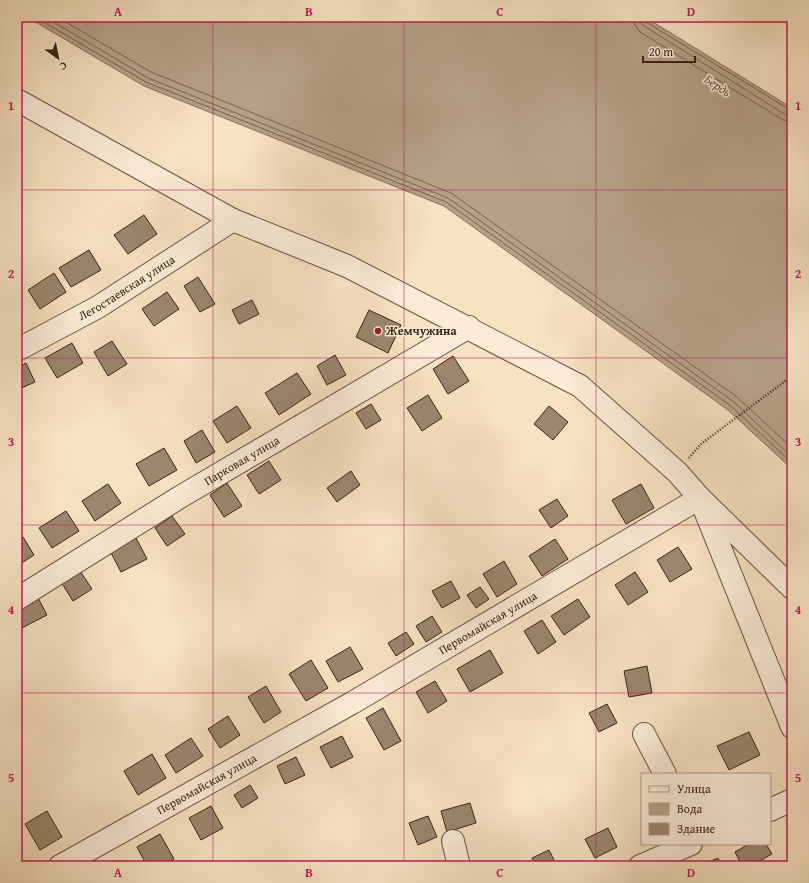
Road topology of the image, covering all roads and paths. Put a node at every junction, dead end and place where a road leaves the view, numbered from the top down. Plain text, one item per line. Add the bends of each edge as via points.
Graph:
1 (780, 17) edge
2 (792, 28) edge
3 (17, 100) edge
4 (233, 220) junction
5 (469, 327) junction
6 (17, 350) edge
7 (792, 376) edge
8 (701, 444) dead end
9 (700, 498) junction
10 (792, 588) edge
11 (17, 599) edge
12 (792, 727) edge
13 (644, 734) dead end
14 (664, 773) edge
15 (792, 800) edge
16 (771, 810) edge
17 (453, 841) dead end
18 (689, 845) edge
19 (60, 866) edge
20 (459, 866) edge
21 (640, 866) edge

1 - 2 path
3 - 4 street
4 - 5 street via 347,266
4 - 6 street, Легостаевская улица via 98,307
5 - 9 street via 580,386 677,472
5 - 11 street, Парковая улица via 180,497
7 - 8 path
9 - 10 street
9 - 12 street
9 - 19 street, Первомайская улица via 352,704
13 - 14 street
15 - 16 street
17 - 20 street
18 - 21 street

